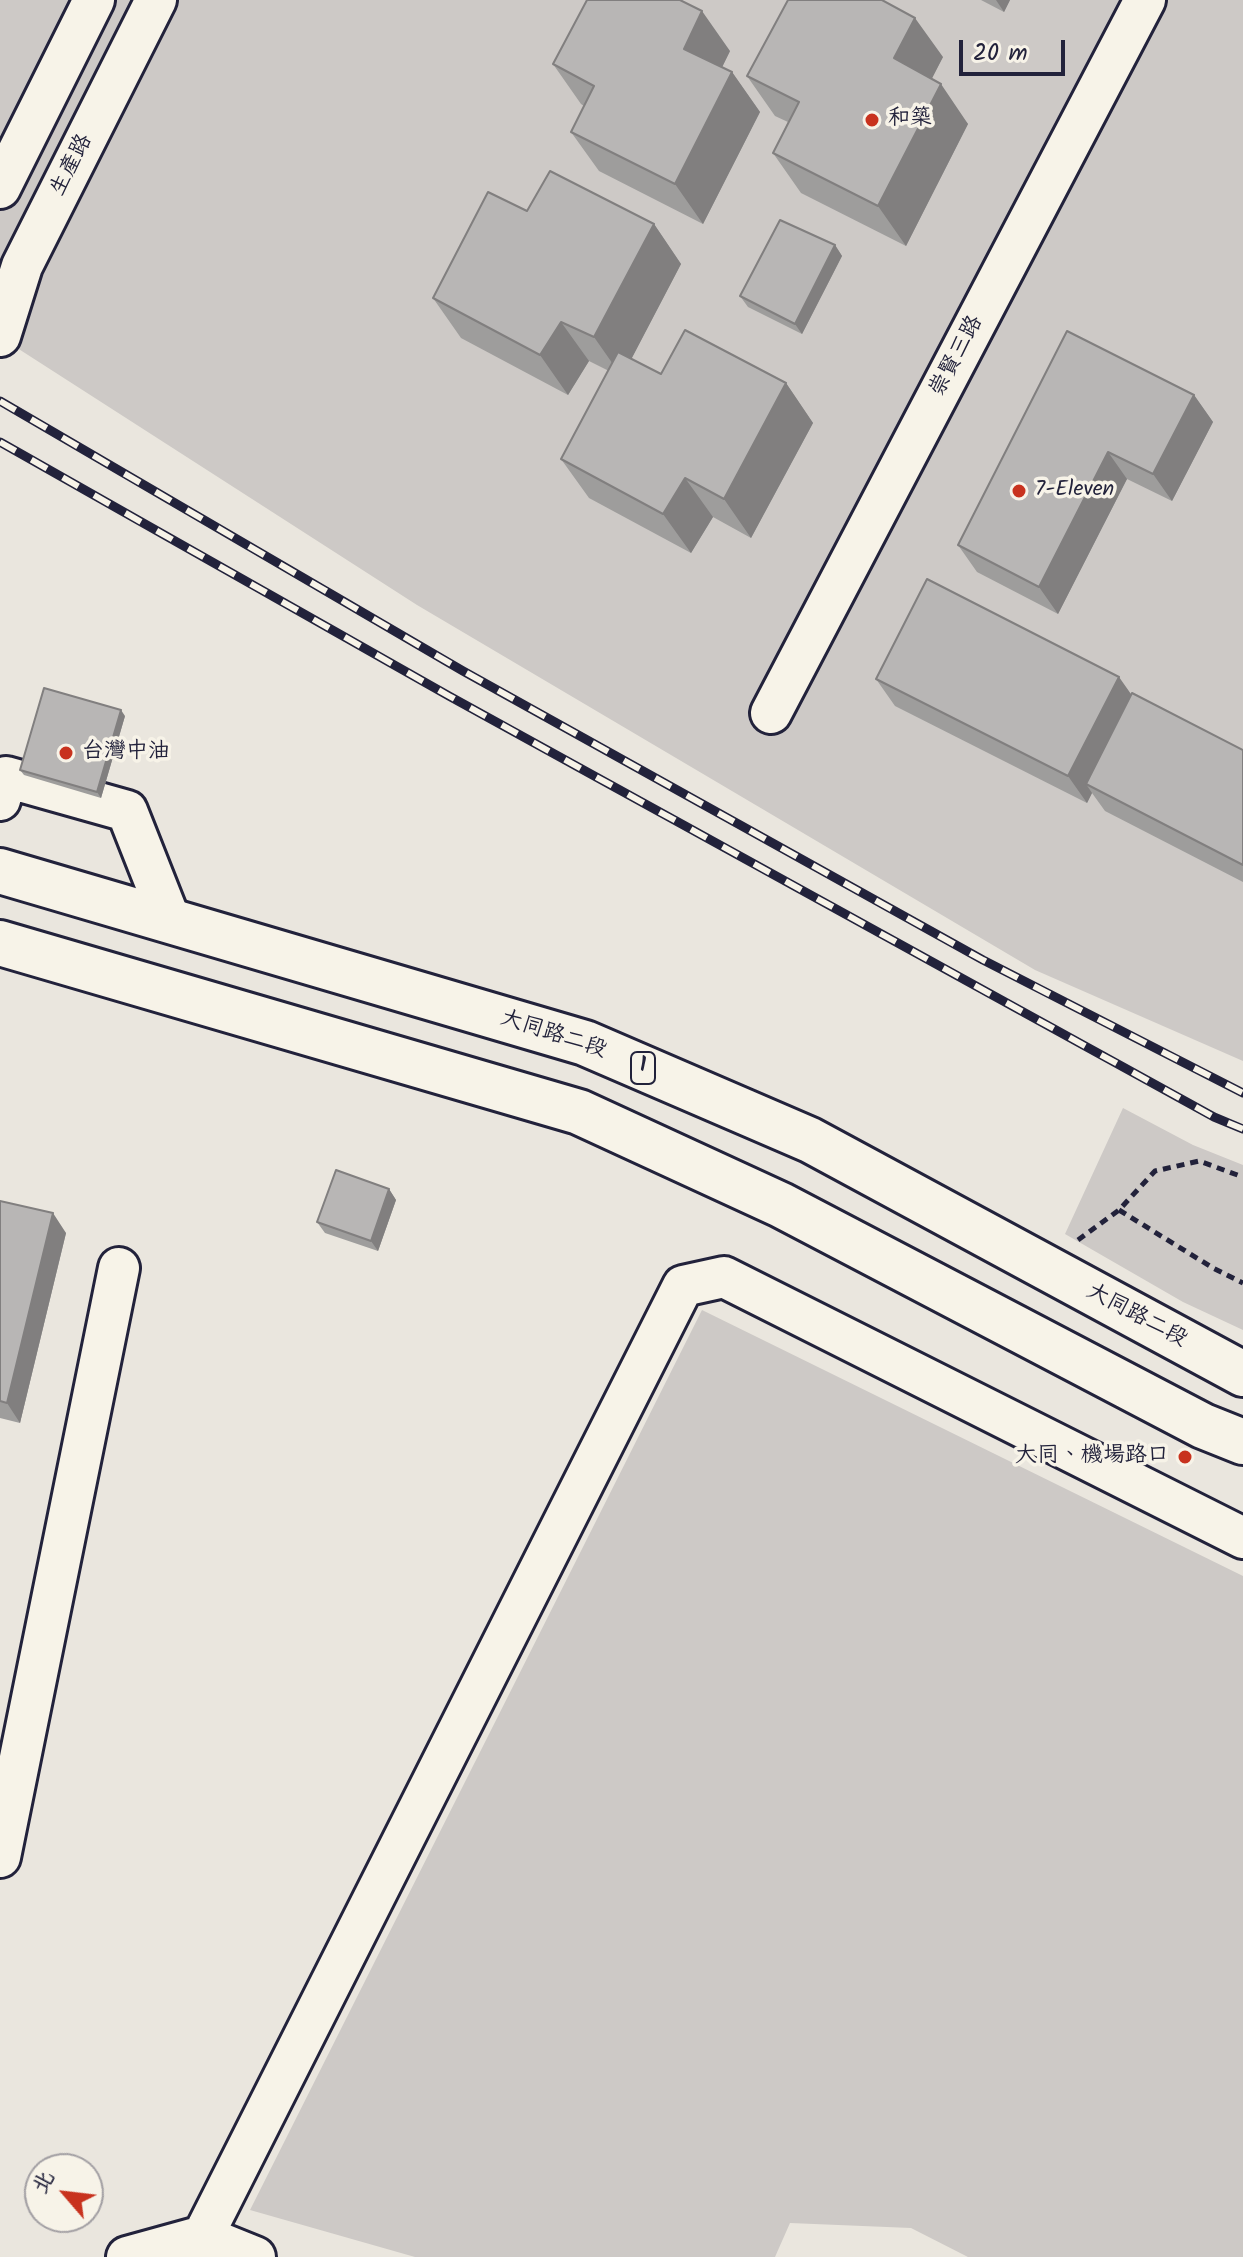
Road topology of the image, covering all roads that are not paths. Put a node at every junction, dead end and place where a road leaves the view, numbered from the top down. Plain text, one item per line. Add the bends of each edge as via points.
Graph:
1 (94, 0) edge
2 (156, 0) edge
3 (1145, 0) edge
4 (0, 188) edge
5 (0, 336) edge
6 (771, 713) dead end
7 (0, 800) edge
8 (0, 871) edge
9 (170, 920) junction
10 (0, 943) edge
11 (119, 1268) dead end
12 (1243, 1374) edge
13 (1243, 1442) edge
14 (1243, 1538) edge
15 (0, 1857) edge
16 (203, 2236) junction
17 (146, 2254) edge
18 (255, 2257) edge

1 - 4 street
2 - 5 street, 生產路 via 22,266
3 - 6 street, 崇賢三路
7 - 9 street via 6,777 127,811
8 - 9 main road, 大同路二段 / 1
9 - 12 main road, 大同路二段 / 1 via 585,1043 810,1140
10 - 13 main road via 579,1112 781,1205 1203,1426
11 - 15 street
14 - 16 street via 724,1277 683,1286
16 - 17 street
16 - 18 street

